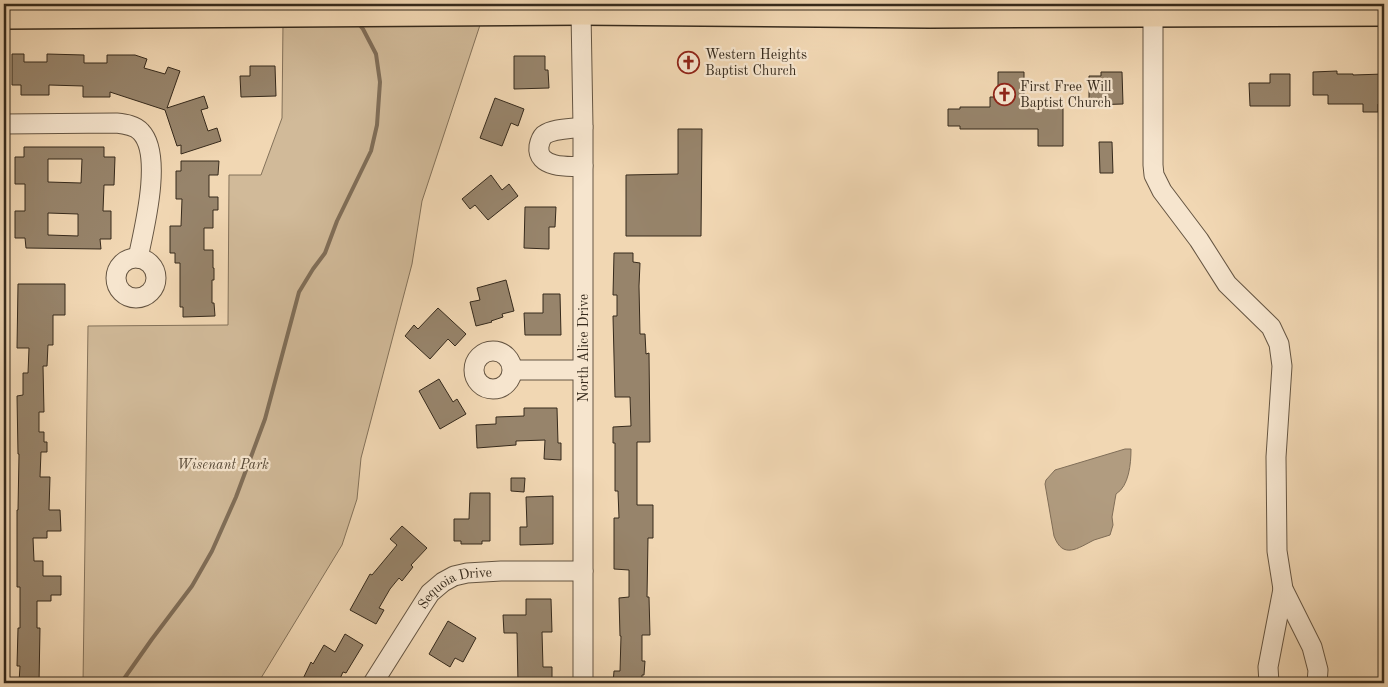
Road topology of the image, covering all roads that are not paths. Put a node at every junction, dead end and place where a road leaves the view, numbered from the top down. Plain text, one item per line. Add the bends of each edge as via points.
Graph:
1 (352, 9) edge
2 (1153, 9) edge
3 (1262, 9) edge
4 (187, 10) edge
5 (582, 12) junction
6 (1384, 13) edge
7 (4, 16) edge
8 (4, 124) edge
9 (583, 128) junction
10 (583, 166) junction
11 (138, 258) dead end
12 (513, 370) dead end
13 (582, 370) junction
14 (582, 571) junction
15 (1283, 589) junction
16 (373, 683) edge
17 (583, 683) edge
18 (1269, 683) edge
19 (1317, 683) edge

1 - 4 main road
1 - 5 main road
2 - 3 main road
2 - 5 main road via 930,15
2 - 15 street via 1154,175 1227,284 1271,327 1279,344 1282,366 1276,512 1277,551
3 - 6 main road
4 - 7 main road
5 - 9 street, North Alice Drive
8 - 11 street via 116,122 140,131 151,151 152,163 150,195
9 - 10 street, North Alice Drive
9 - 10 street via 549,133 543,136 539,149 547,162 567,167
10 - 13 street, North Alice Drive
12 - 13 street
13 - 14 street, North Alice Drive
14 - 16 street, Sequoia Drive via 466,573 454,576 430,593
14 - 17 street, North Alice Drive
15 - 18 street via 1268,667
15 - 19 street via 1312,647 1318,670

